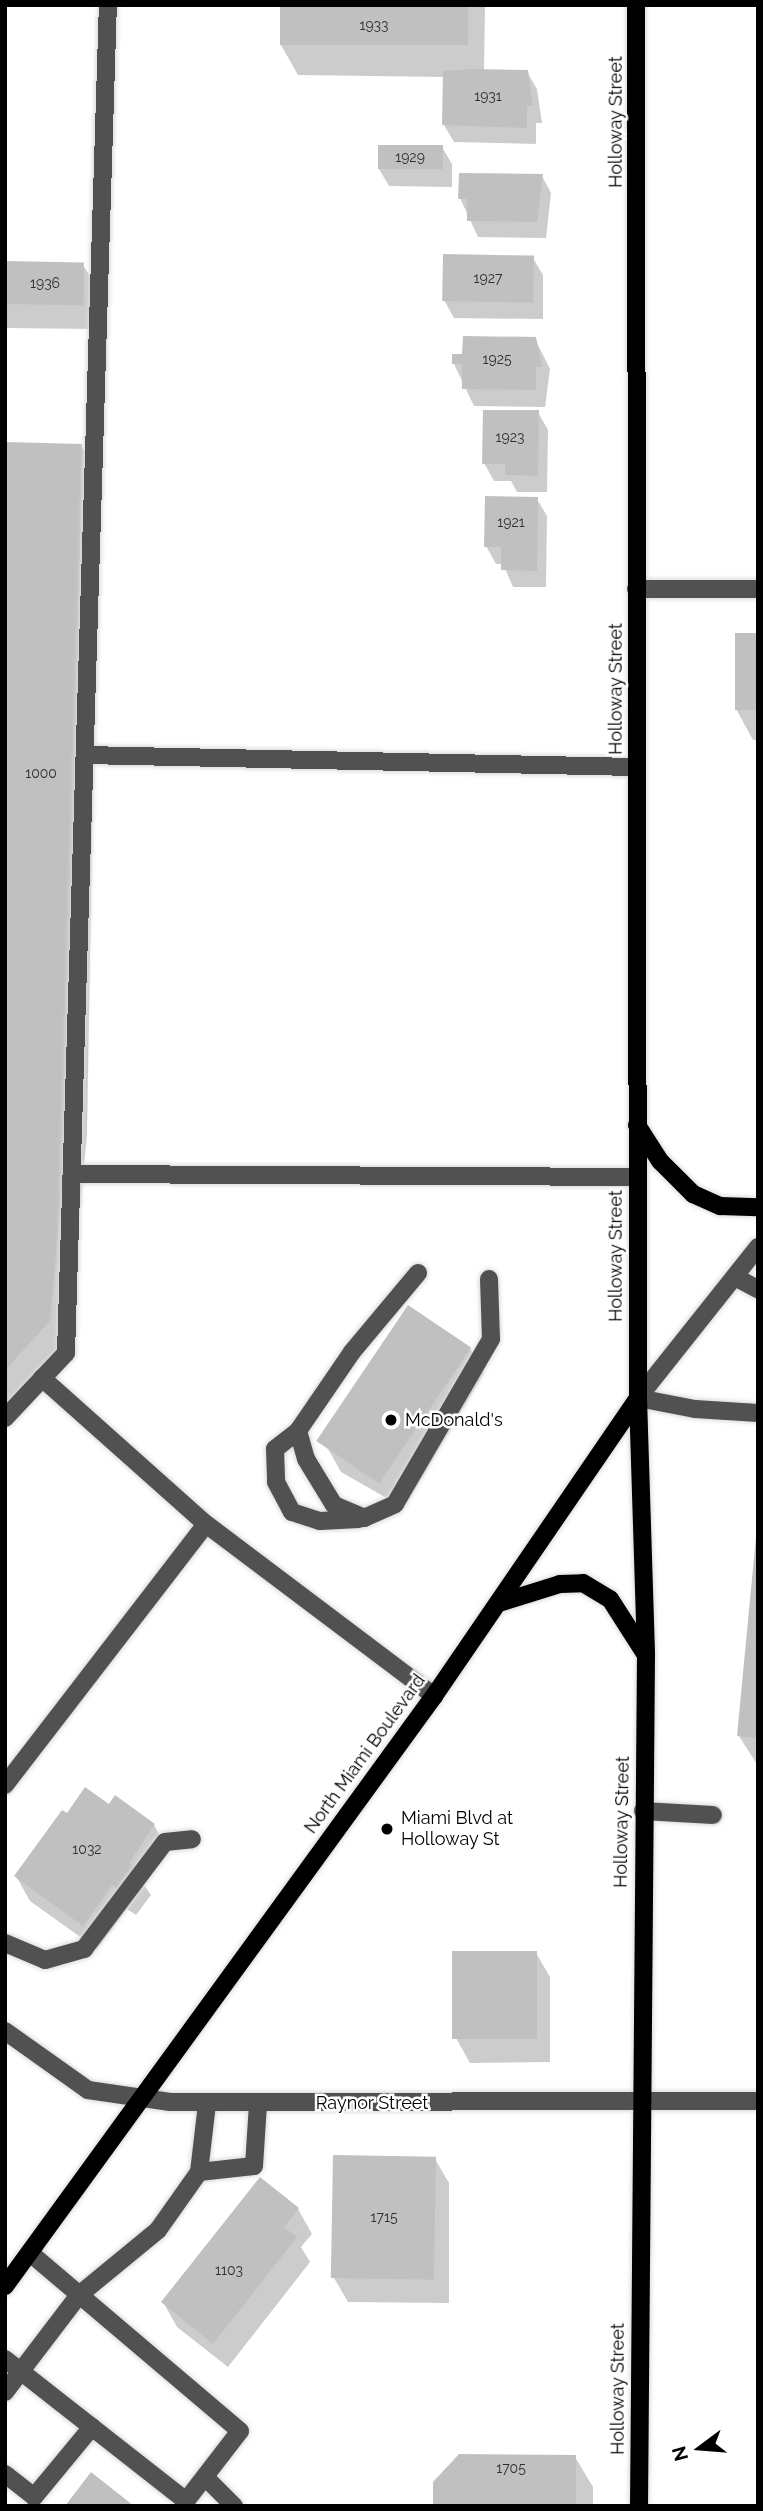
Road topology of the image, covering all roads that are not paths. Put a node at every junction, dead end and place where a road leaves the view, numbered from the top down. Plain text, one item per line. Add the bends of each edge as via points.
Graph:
1 (108, 5) edge
2 (636, 5) edge
3 (636, 589) junction
4 (758, 589) edge
5 (85, 755) junction
6 (637, 767) junction
7 (637, 1125) junction
8 (72, 1174) junction
9 (637, 1177) junction
10 (758, 1207) edge
11 (758, 1247) edge
12 (418, 1273) dead end
13 (735, 1278) junction
14 (489, 1279) dead end
15 (758, 1289) edge
16 (42, 1378) junction
17 (638, 1398) junction
18 (758, 1413) edge
19 (5, 1418) edge
20 (298, 1431) junction
21 (364, 1518) junction
22 (206, 1524) junction
23 (499, 1603) junction
24 (646, 1655) junction
25 (434, 1696) junction
26 (5, 1785) edge
27 (643, 1811) junction
28 (713, 1815) dead end
29 (192, 1839) dead end
30 (5, 1943) edge
31 (5, 2031) edge
32 (142, 2099) junction
33 (758, 2101) edge
34 (640, 2102) junction
35 (207, 2104) junction
36 (258, 2104) junction
37 (199, 2172) junction
38 (30, 2253) junction
39 (5, 2286) edge
40 (79, 2295) junction
41 (5, 2359) edge
42 (20, 2371) junction
43 (5, 2392) edge
44 (92, 2427) junction
45 (5, 2474) edge
46 (205, 2477) junction
47 (233, 2506) edge
48 (639, 2506) edge

1 - 5 street
2 - 3 main road, Holloway Street
3 - 4 street
3 - 6 main road, Holloway Street
5 - 6 street
5 - 8 street
6 - 7 main road, Holloway Street
7 - 9 main road, Holloway Street
7 - 10 main road via 660,1161 693,1194 720,1206
8 - 9 street
8 - 16 street via 66,1353
9 - 17 main road, Holloway Street
11 - 13 street, North Miami Boulevard
12 - 20 street via 352,1352
13 - 15 street
13 - 17 street, North Miami Boulevard
14 - 21 street via 491,1339 395,1504
16 - 19 street
16 - 22 street
17 - 18 street via 695,1409
17 - 23 main road, North Miami Boulevard
17 - 24 main road, Holloway Street
20 - 21 street via 306,1459 334,1505
20 - 21 street via 275,1449 276,1482 292,1512 320,1521
22 - 25 street
22 - 26 street
23 - 24 main road via 561,1584 583,1583 610,1599
23 - 25 main road, North Miami Boulevard
24 - 27 main road, Holloway Street
25 - 32 main road, North Miami Boulevard
27 - 28 street
27 - 34 main road, Holloway Street
29 - 30 street via 164,1842 84,1949 45,1960
31 - 32 street, Raynor Street via 88,2090
32 - 35 street, Raynor Street
32 - 38 main road, North Miami Boulevard
33 - 34 street, Raynor Street
34 - 36 street, Raynor Street
34 - 48 main road, Holloway Street
35 - 36 street, Raynor Street
35 - 37 street
36 - 37 street via 254,2166
37 - 40 street via 158,2230
38 - 39 main road, North Miami Boulevard
38 - 40 street
40 - 42 street
40 - 46 street via 240,2431
41 - 42 street
42 - 43 street
42 - 44 street
44 - 45 street via 34,2497
44 - 46 street via 187,2501
46 - 47 street

